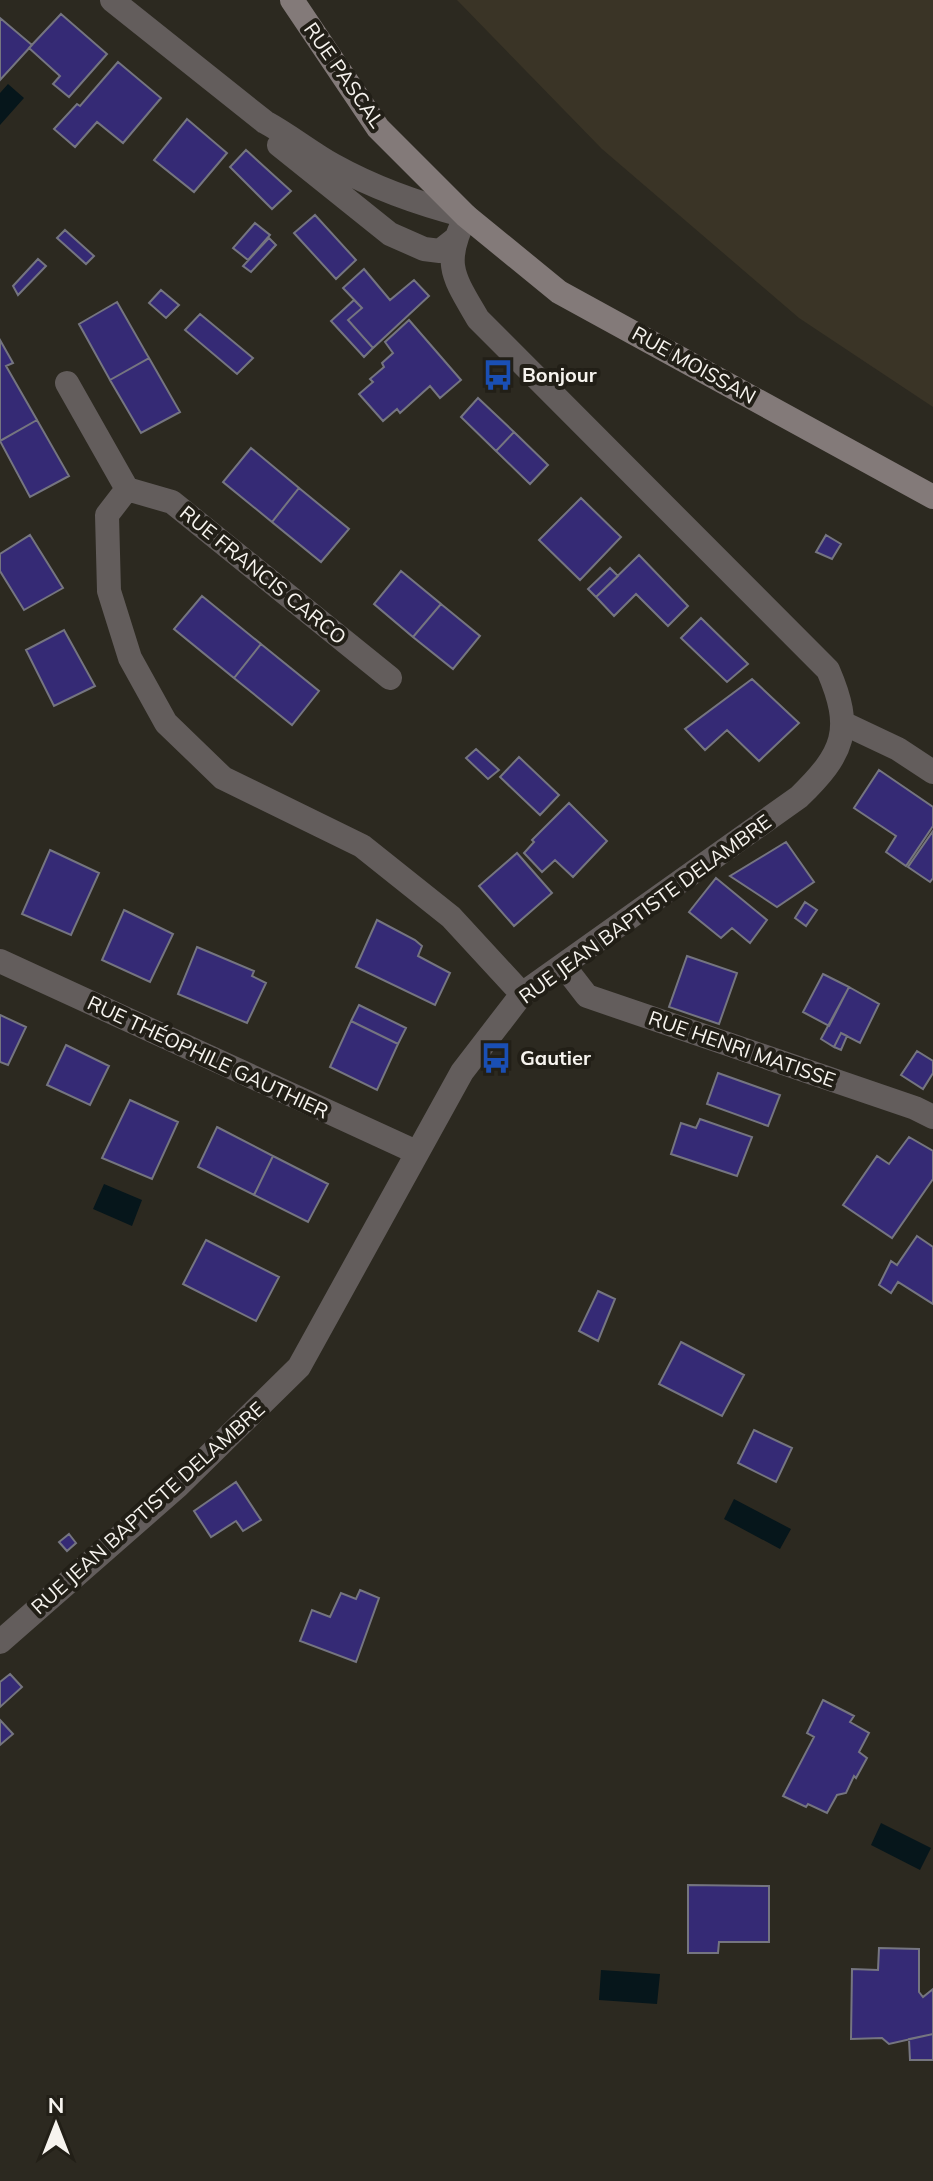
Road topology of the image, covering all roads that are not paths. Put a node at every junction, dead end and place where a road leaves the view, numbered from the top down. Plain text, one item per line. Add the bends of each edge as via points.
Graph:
1 (112, 0) edge
2 (292, 0) edge
3 (265, 122) junction
4 (466, 216) junction
5 (454, 240) junction
6 (67, 383) dead end
7 (127, 489) junction
8 (933, 497) edge
9 (390, 678) dead end
10 (843, 723) junction
11 (933, 772) edge
12 (0, 961) edge
13 (563, 965) junction
14 (522, 994) junction
15 (933, 1117) edge
16 (416, 1152) junction
17 (0, 1642) edge

1 - 3 street
2 - 4 main road, RUE PASCAL via 378,128
3 - 4 street via 376,188
3 - 5 street via 280,146 390,234 440,251
4 - 5 street, RUE JEAN BAPTISTE DELAMBRE
4 - 8 main road, RUE MOISSAN via 559,292
5 - 10 street, RUE JEAN BAPTISTE DELAMBRE via 454,276 478,319 828,670
6 - 7 street
7 - 9 street, RUE FRANCIS CARCO via 172,502
7 - 14 street via 107,515 109,591 130,658 166,723 223,778 362,846 451,917
10 - 11 street
10 - 13 street, RUE JEAN BAPTISTE DELAMBRE via 840,747 824,773 799,797
12 - 16 street, RUE THÉOPHILE GAUTHIER
13 - 14 street, RUE JEAN BAPTISTE DELAMBRE
13 - 15 street, RUE HENRI MATISSE via 587,996
14 - 16 street, RUE JEAN BAPTISTE DELAMBRE via 462,1072
16 - 17 street, RUE JEAN BAPTISTE DELAMBRE via 299,1367 178,1486

